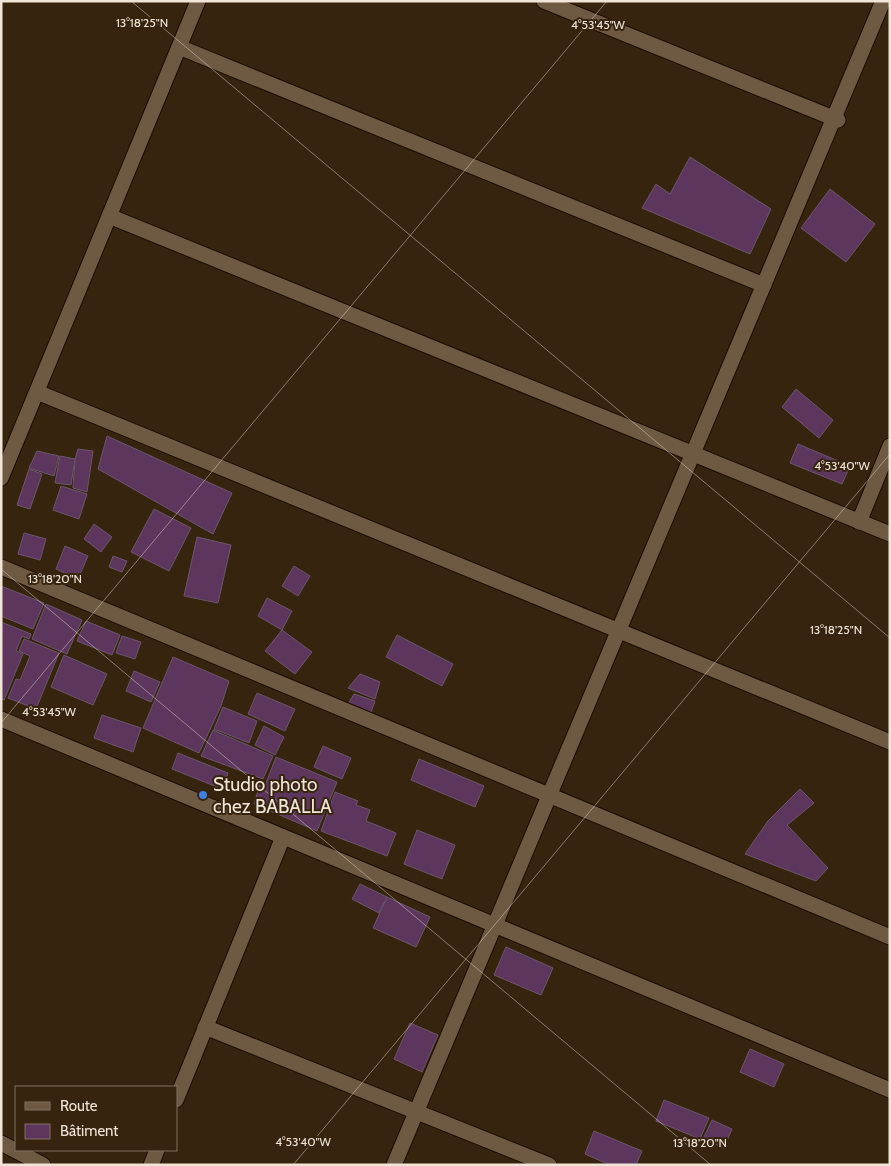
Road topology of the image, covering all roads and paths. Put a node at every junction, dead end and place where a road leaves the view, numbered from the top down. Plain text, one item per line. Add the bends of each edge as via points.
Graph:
1 (198, 1) edge
2 (544, 1) edge
3 (883, 1) edge
4 (179, 47) junction
5 (836, 119) junction
6 (109, 216) junction
7 (764, 285) junction
8 (37, 392) junction
9 (890, 446) edge
10 (693, 454) junction
11 (1, 478) edge
12 (858, 522) junction
13 (890, 534) edge
14 (1, 567) edge
15 (619, 631) junction
16 (1, 719) edge
17 (890, 742) edge
18 (550, 796) junction
19 (283, 836) junction
20 (495, 925) junction
21 (890, 937) edge
22 (205, 1026) junction
23 (890, 1090) edge
24 (178, 1095) edge
25 (416, 1112) junction
26 (1, 1143) edge
27 (15, 1151) edge
28 (16, 1151) edge
29 (157, 1151) edge
30 (42, 1165) edge
31 (151, 1165) edge
32 (394, 1165) edge
33 (548, 1165) edge

1 - 4 street
2 - 5 street
3 - 5 street
4 - 6 street
4 - 7 street
5 - 7 street
6 - 8 street
6 - 10 street
7 - 10 street
8 - 11 street
8 - 15 street
9 - 12 street
10 - 12 street
10 - 15 street
12 - 13 street
14 - 18 street
15 - 17 street
15 - 18 street
16 - 19 street
18 - 20 street
18 - 21 street
19 - 20 street
19 - 22 street
20 - 23 street
20 - 25 street
22 - 24 street
22 - 25 street
25 - 32 street
25 - 33 street
26 - 27 street
28 - 30 street
29 - 31 street

